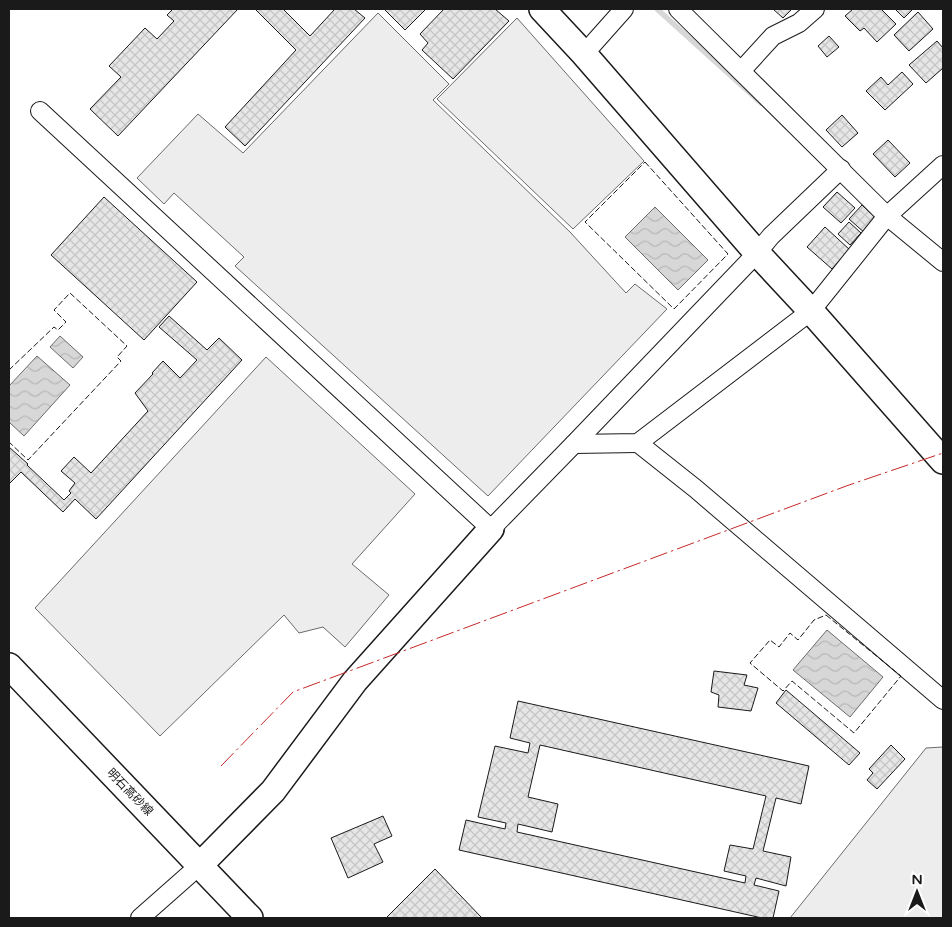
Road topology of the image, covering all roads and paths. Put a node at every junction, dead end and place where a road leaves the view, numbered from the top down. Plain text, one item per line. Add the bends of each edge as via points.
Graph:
1 (542, 9) edge
2 (624, 9) edge
3 (678, 9) edge
4 (815, 9) edge
5 (584, 54) junction
6 (741, 70) junction
7 (40, 111) dead end
8 (943, 165) edge
9 (841, 169) junction
10 (887, 216) junction
11 (757, 253) junction
12 (943, 262) edge
13 (811, 311) junction
14 (638, 443) junction
15 (574, 444) junction
16 (943, 460) edge
17 (491, 529) junction
18 (9, 666) edge
19 (943, 700) edge
20 (200, 865) junction
21 (140, 918) edge
22 (250, 918) edge

1 - 5 street
2 - 5 street
3 - 6 street
4 - 6 street via 799,23 774,36
5 - 11 street
6 - 9 street
7 - 17 street
8 - 10 street
9 - 10 street
9 - 11 street
10 - 12 street
10 - 13 street
11 - 13 street
11 - 15 street
13 - 14 street
13 - 16 street
14 - 15 street
14 - 19 street
15 - 17 street
17 - 20 street via 355,681 273,791
18 - 20 street, 明石高砂線
20 - 21 street
20 - 22 street, 明石高砂線

